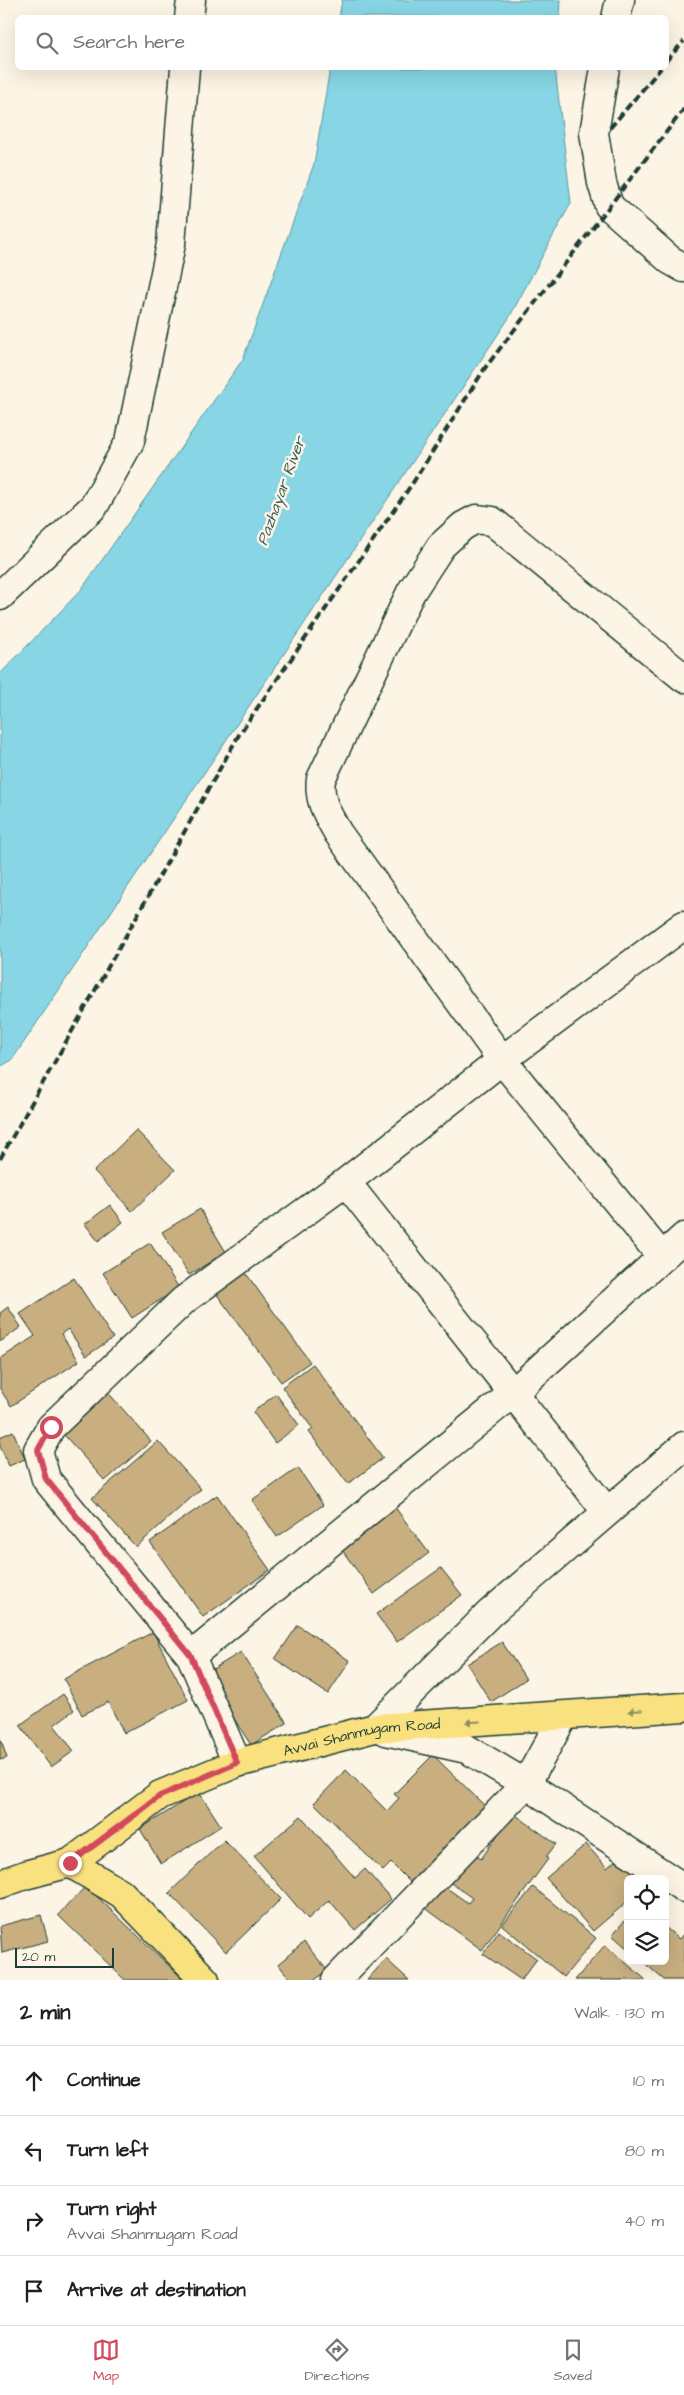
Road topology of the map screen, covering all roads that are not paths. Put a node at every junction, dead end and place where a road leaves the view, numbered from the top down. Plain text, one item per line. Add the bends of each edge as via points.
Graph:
1 (191, 0) edge
2 (620, 0) edge
3 (189, 15) edge
4 (617, 15) edge
5 (185, 70) edge
6 (606, 70) edge
7 (684, 268) edge
8 (0, 596) edge
9 (684, 678) edge
10 (684, 925) edge
11 (502, 1060) junction
12 (346, 1182) junction
13 (684, 1237) edge
14 (662, 1257) junction
15 (513, 1393) junction
16 (684, 1446) edge
17 (607, 1512) junction
18 (191, 1656) junction
19 (684, 1707) edge
20 (563, 1717) junction
21 (375, 1728) junction
22 (237, 1763) junction
23 (526, 1784) junction
24 (70, 1863) junction
25 (0, 1884) edge
26 (684, 1888) edge
27 (205, 1980) edge
28 (336, 1980) edge

1 - 3 street
2 - 4 street
5 - 8 street via 171,244 130,441 94,506
6 - 7 street via 594,133 609,206 670,260
9 - 11 street via 492,521 476,519 441,546 411,592 326,770 319,791 322,804 338,833
10 - 11 street
11 - 12 street
11 - 14 street
12 - 15 street
12 - 18 street via 184,1300 51,1427 38,1450 46,1479
13 - 14 street
14 - 15 street
15 - 17 street
15 - 18 street
16 - 17 street
17 - 21 street via 490,1613
18 - 22 street
19 -> 20 main road, Avvai Shanmugam Road
20 -> 21 main road, Avvai Shanmugam Road
20 - 23 street
21 - 22 main road, Avvai Shanmugam Road
21 - 23 street via 467,1749
22 - 24 main road, Avvai Shanmugam Road via 160,1796
23 - 26 street
23 - 28 street
24 - 25 main road
24 - 27 main road via 122,1894

